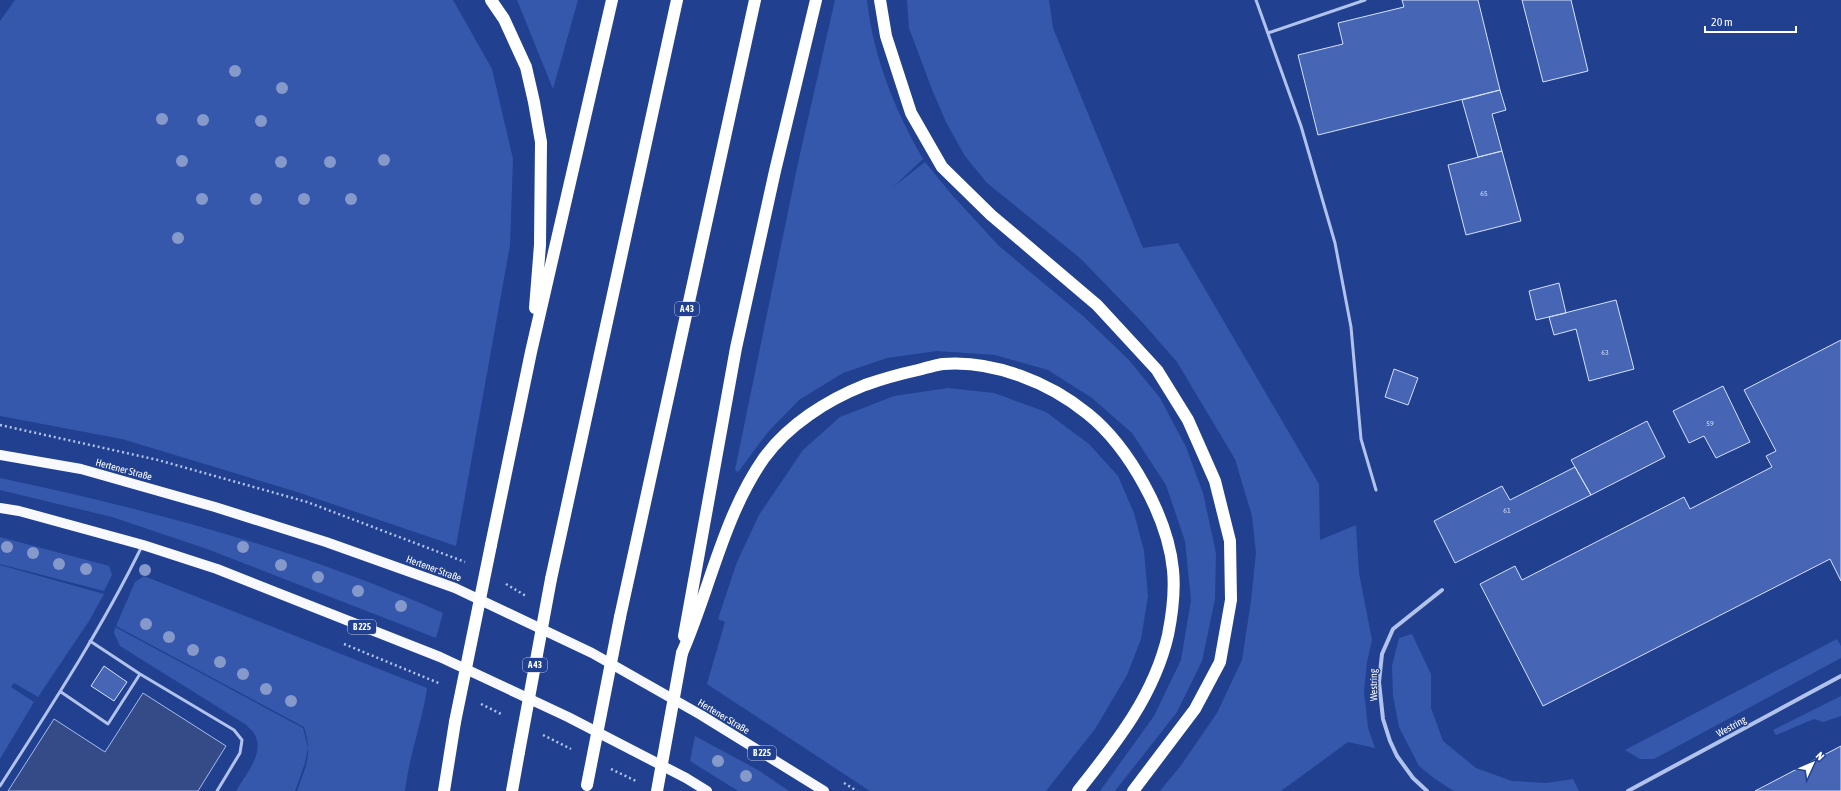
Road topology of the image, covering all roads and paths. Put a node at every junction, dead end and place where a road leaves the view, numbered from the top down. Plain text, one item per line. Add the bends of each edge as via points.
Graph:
1 (491, 0) edge
2 (612, 0) edge
3 (677, 0) edge
4 (755, 0) edge
5 (816, 0) edge
6 (880, 0) edge
7 (1256, 0) edge
8 (1365, 0) edge
9 (1268, 33) junction
10 (531, 352) junction
11 (0, 455) edge
12 (1376, 490) dead end
13 (0, 508) edge
14 (143, 544) junction
15 (1442, 590) dead end
16 (90, 641) junction
17 (343, 644) dead end
18 (682, 653) junction
19 (140, 674) junction
20 (1841, 676) edge
21 (446, 687) dead end
22 (60, 692) junction
23 (480, 704) dead end
24 (508, 718) dead end
25 (536, 732) dead end
26 (578, 753) dead end
27 (606, 767) dead end
28 (641, 784) dead end
29 (0, 786) edge
30 (443, 788) edge
31 (586, 788) edge
32 (217, 791) edge
33 (512, 791) edge
34 (657, 791) edge
35 (707, 791) edge
36 (824, 791) edge
37 (1078, 791) edge
38 (1133, 791) edge
39 (1428, 791) edge
40 (1628, 791) edge

1 - 10 highway via 504,19 526,67 541,142 540,245
2 - 10 highway
3 - 33 highway, A 43, bridge via 551,579
4 - 31 highway, A 43, bridge via 620,617
5 - 18 highway via 736,348
6 - 38 highway via 886,36 911,113 942,167 991,215 1097,305 1157,370 1188,420 1215,482 1230,540 1231,600 1220,662 1195,709
7 - 9 lane
8 - 9 lane
9 - 12 lane via 1301,126 1335,242 1351,327 1361,439
10 - 30 highway, bridge
11 - 36 main road, Hertener Straße / B 225 via 81,469 215,506 456,588 592,653 701,715
13 - 14 main road, B 225
14 - 16 lane
14 - 35 main road, B 225 via 217,569 440,657 568,717
15 - 39 street, Westring via 1393,629 1382,654 1379,682 1383,719 1390,741 1413,778
16 - 19 lane
16 - 22 lane
17 - 21 path
18 - 34 highway, bridge
18 - 37 highway via 696,621 723,537 744,493 765,458 791,429 826,404 854,390 882,379 941,364 991,368 1016,375 1039,384 1089,414 1111,438 1131,464 1159,514 1173,570 1168,634 1151,686 1119,739
19 - 22 lane via 108,724
19 - 32 lane via 234,730 242,740 240,753
20 - 40 street, Westring
22 - 29 lane
23 - 24 path
25 - 26 path
27 - 28 path

